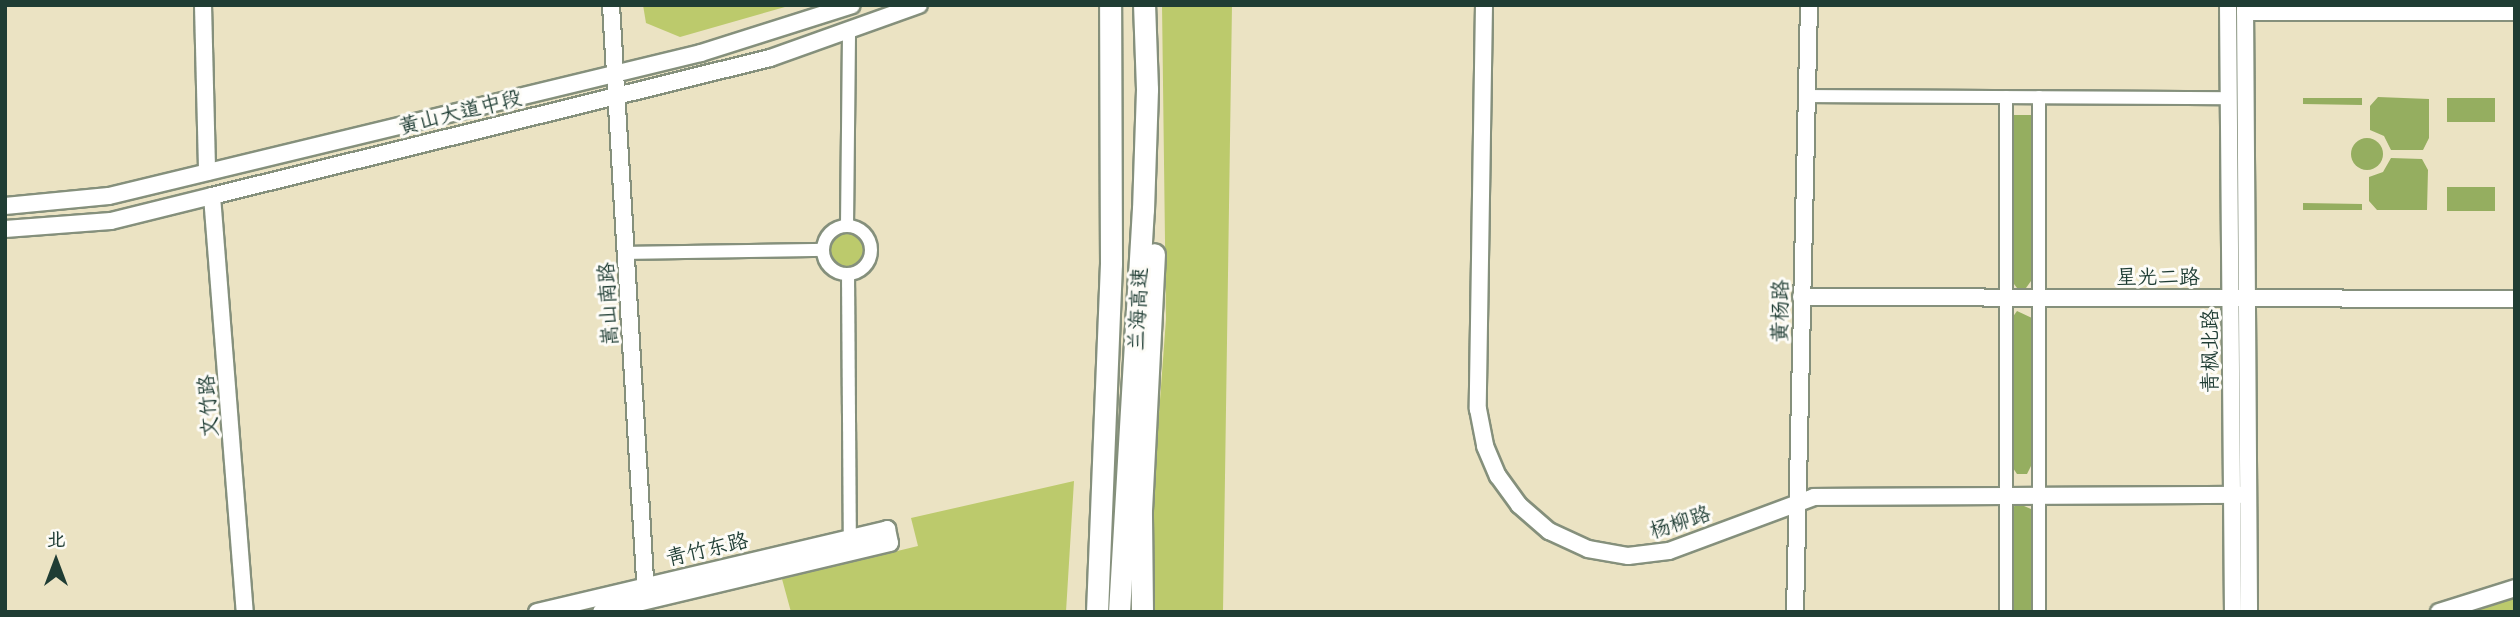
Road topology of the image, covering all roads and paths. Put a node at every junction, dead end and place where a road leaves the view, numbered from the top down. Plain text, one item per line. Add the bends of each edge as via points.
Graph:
1 (203, 5) edge
2 (611, 5) edge
3 (852, 5) edge
4 (919, 5) edge
5 (1110, 5) edge
6 (1144, 5) edge
7 (1484, 5) edge
8 (1494, 5) edge
9 (2228, 5) edge
10 (1810, 7) edge
11 (2245, 8) edge
12 (2515, 12) edge
13 (849, 30) junction
14 (616, 73) junction
15 (1147, 89) junction
16 (617, 94) junction
17 (1807, 96) junction
18 (2006, 97) junction
19 (2039, 97) junction
20 (2228, 98) junction
21 (207, 172) junction
22 (212, 196) junction
23 (5, 206) edge
24 (847, 226) junction
25 (5, 229) edge
26 (823, 250) junction
27 (626, 253) junction
28 (848, 274) junction
29 (2037, 297) junction
30 (1801, 298) junction
31 (2006, 298) junction
32 (2239, 298) junction
33 (2515, 299) edge
34 (1106, 401) junction
35 (2006, 491) junction
36 (2038, 491) junction
37 (2239, 491) junction
38 (1795, 498) junction
39 (889, 536) dead end
40 (850, 545) junction
41 (2515, 588) edge
42 (646, 593) junction
43 (245, 612) edge
44 (537, 612) edge
45 (601, 612) edge
46 (1082, 612) edge
47 (1097, 612) edge
48 (1119, 612) edge
49 (1142, 612) edge
50 (1789, 612) edge
51 (1796, 612) edge
52 (2006, 612) edge
53 (2039, 612) edge
54 (2233, 612) edge
55 (2249, 612) edge
56 (2439, 612) edge

1 - 21 street
2 - 14 street, 嵩山南路
3 - 14 street, 黄山大道中段 via 765,36
4 - 13 street, 黄山大道中段
5 - 34 highway, 兰海高速 via 1112,236
6 - 15 highway, 兰海高速
7 - 38 street, 杨柳路 via 1477,400 1485,446 1507,491 1533,519 1567,541 1628,556 1689,545
8 - 38 street, 杨柳路 via 1485,409 1492,444 1505,473 1525,501 1555,525 1590,541 1628,547 1687,538
9 - 20 street, 青枫北路
10 - 17 street, 黄杨路
11 - 12 street
11 - 32 street, 青枫北路
13 - 16 street, 黄山大道中段 via 770,58
13 - 24 street
14 - 16 street, 嵩山南路
14 - 21 street, 黄山大道中段
15 - 48 highway, 兰海高速
15 - 49 highway via 1154,320 1141,510
16 - 22 street, 黄山大道中段
16 - 27 street, 嵩山南路
17 - 18 street
17 - 30 street, 黄杨路
18 - 19 street
18 - 31 street
19 - 20 street
19 - 29 street
20 - 32 street, 青枫北路
21 - 23 street, 黄山大道中段 via 109,196
22 - 25 street, 黄山大道中段 via 111,221
22 - 43 street, 文竹路
24 - 26 street via 832,231
24 - 28 street via 863,231 871,254 863,268
26 - 27 street
26 - 28 street via 833,270
27 - 42 street, 嵩山南路
28 - 40 street
29 - 31 street, 星光二路
29 - 32 street, 星光二路
29 - 36 street
30 - 31 street, 星光二路
30 - 38 street, 黄杨路
31 - 35 street
32 - 33 street, 星光二路
32 - 37 street, 青枫北路
34 - 46 highway
34 - 47 highway
35 - 36 street, 杨柳路
35 - 38 street, 杨柳路 via 1826,487
35 - 52 street
36 - 37 street, 杨柳路
36 - 53 street
37 - 54 street, 青枫北路
37 - 55 street, 青枫北路
38 - 50 street
38 - 51 street, 黄杨路
39 - 40 street, 青竹东路
40 - 42 street, 青竹东路
41 - 56 street
42 - 44 street, 青竹东路
42 - 45 street, 青竹东路

